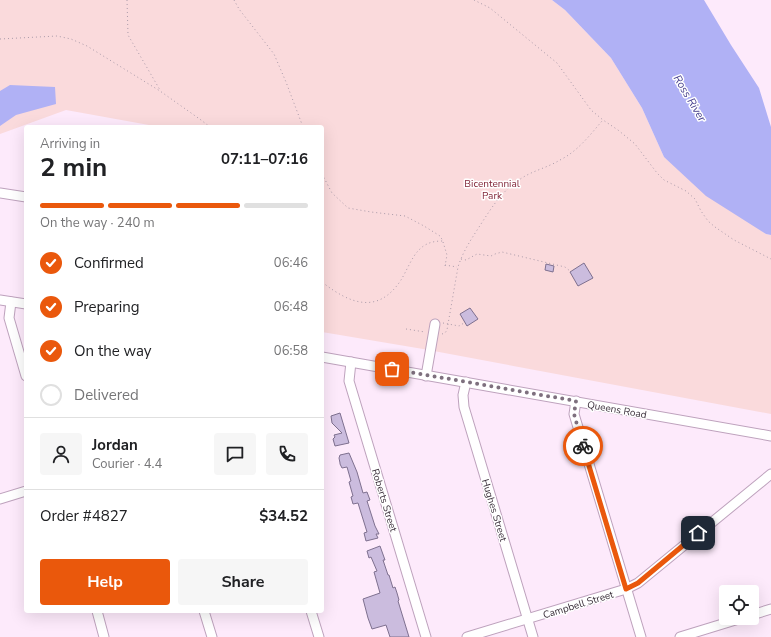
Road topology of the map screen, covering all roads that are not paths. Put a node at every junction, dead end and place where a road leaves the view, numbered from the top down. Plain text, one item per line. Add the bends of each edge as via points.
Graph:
1 (0, 193) edge
2 (24, 197) edge
3 (0, 300) edge
4 (11, 302) junction
5 (24, 304) edge
6 (435, 324) dead end
7 (324, 357) edge
8 (351, 362) junction
9 (24, 369) edge
10 (426, 376) junction
11 (466, 382) junction
12 (576, 401) junction
13 (771, 436) edge
14 (771, 474) edge
15 (24, 492) edge
16 (0, 499) edge
17 (626, 589) junction
18 (771, 609) edge
19 (97, 613) edge
20 (205, 613) edge
21 (312, 613) edge
22 (759, 613) edge
23 (527, 619) junction
24 (719, 625) edge
25 (104, 637) edge
26 (212, 637) edge
27 (319, 637) edge
28 (426, 637) edge
29 (467, 637) edge
30 (533, 637) edge
31 (641, 637) edge
32 (680, 637) edge

1 - 2 street
3 - 4 street
4 - 5 street
4 - 9 street via 9,318
6 - 10 street
7 - 8 street, Queens Road
8 - 10 street, Queens Road
8 - 28 street, Roberts Street via 349,381
10 - 11 street, Queens Road
11 - 12 street, Queens Road
11 - 23 street, Hughes Street via 464,407
12 - 13 street, Queens Road
12 - 17 street via 574,414
14 - 17 street, Campbell Street via 638,583
15 - 16 street
17 - 23 street, Campbell Street
17 - 31 street
18 - 22 street
19 - 25 street
20 - 26 street
21 - 27 street
23 - 29 street, Campbell Street
23 - 30 street, Hughes Street
24 - 32 street

